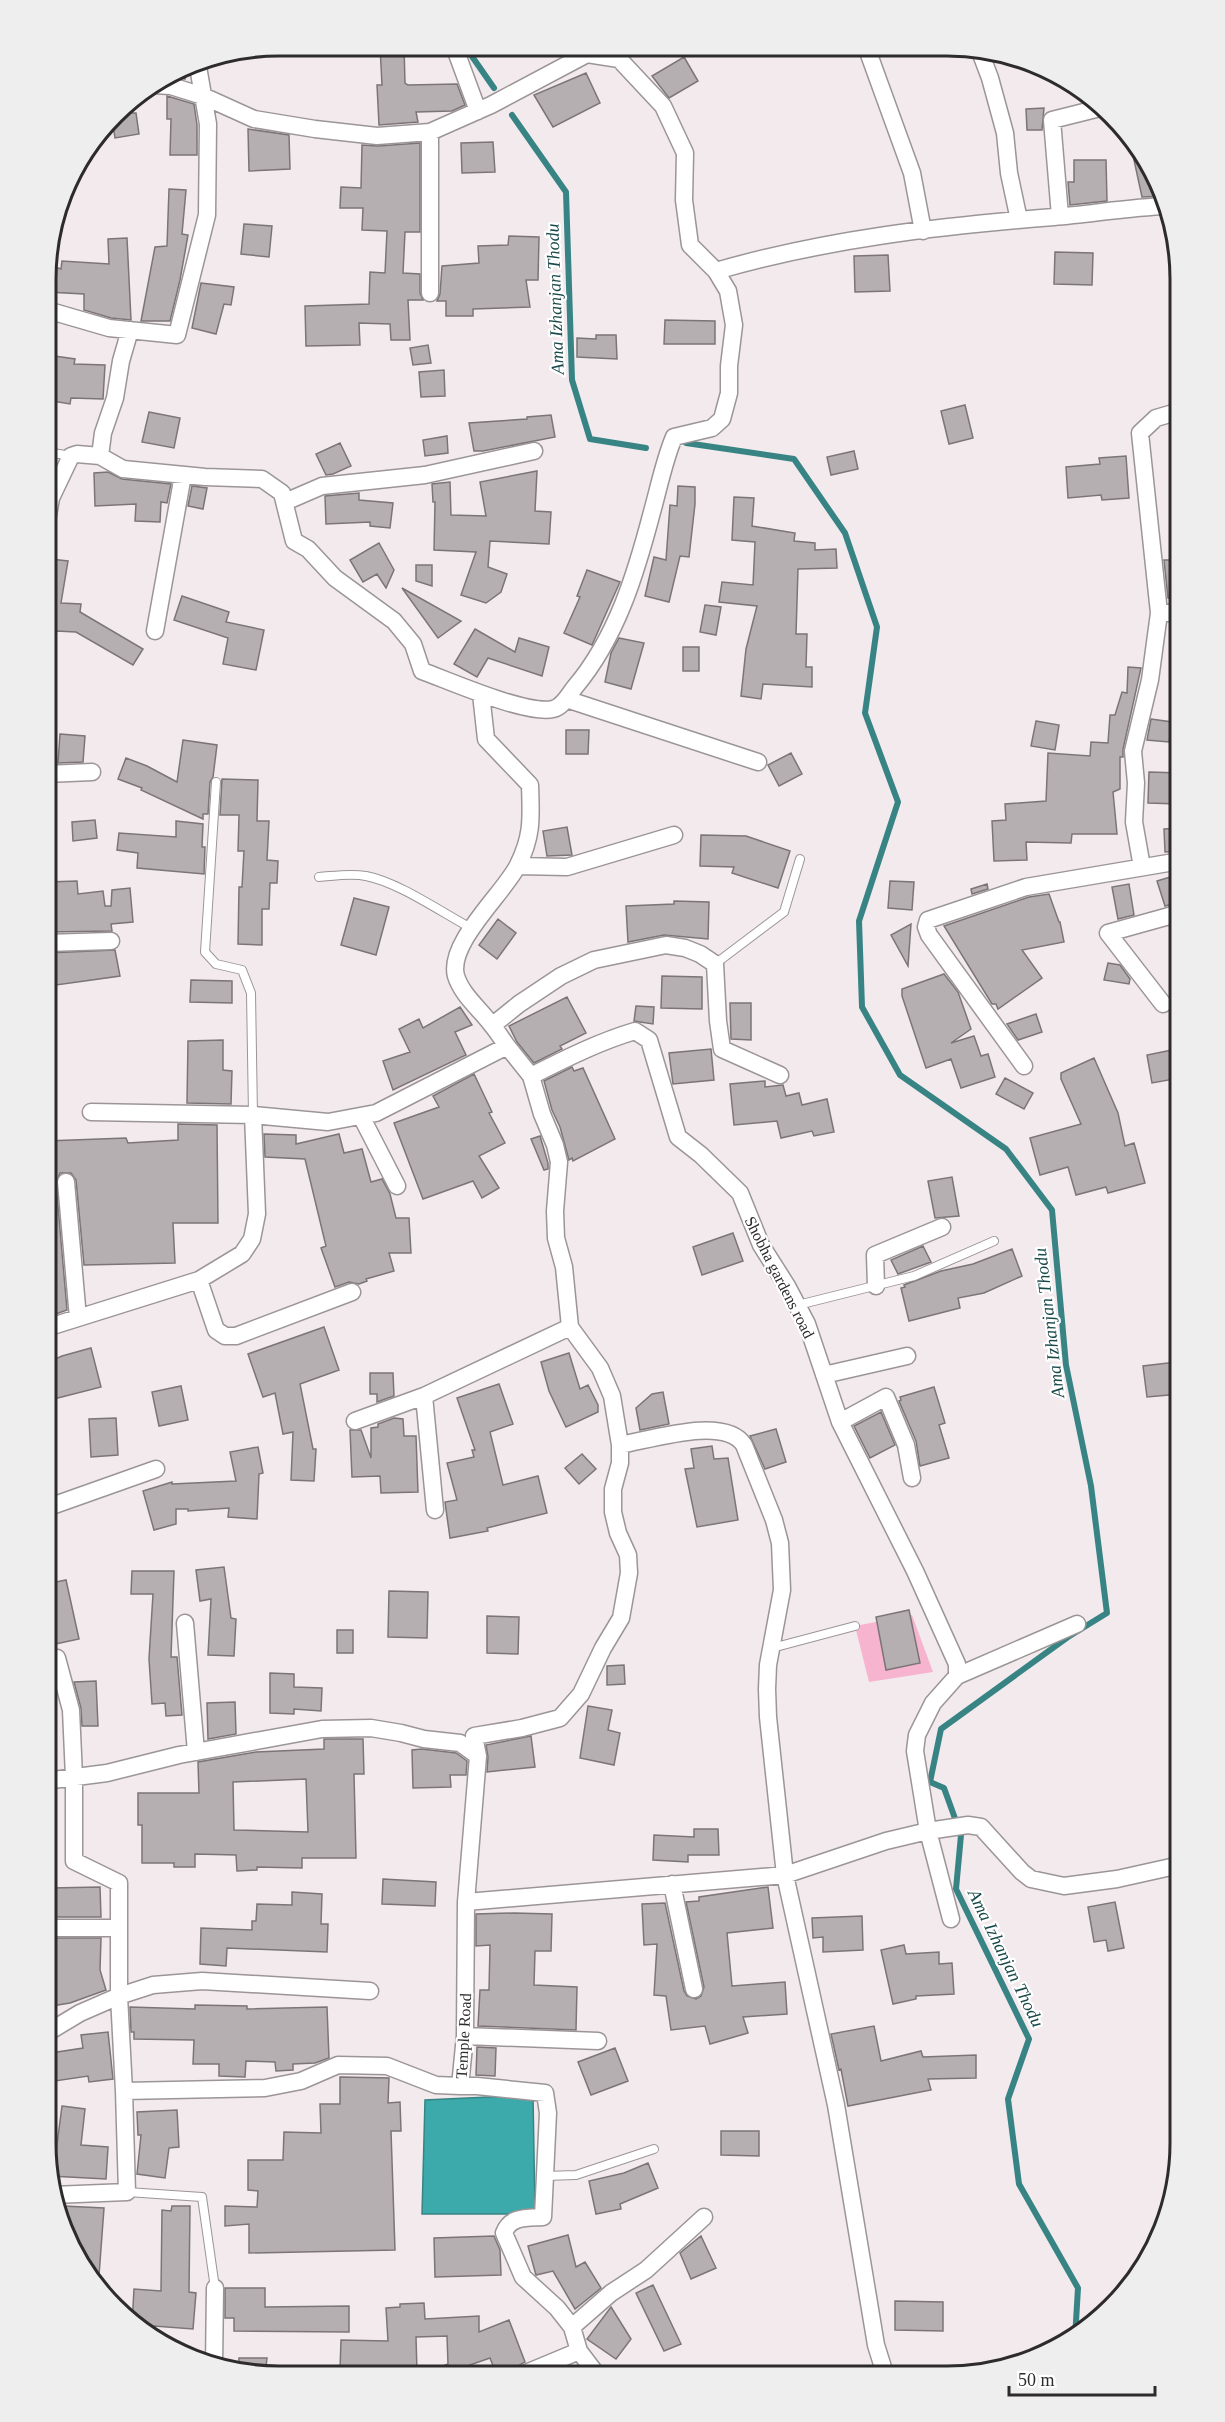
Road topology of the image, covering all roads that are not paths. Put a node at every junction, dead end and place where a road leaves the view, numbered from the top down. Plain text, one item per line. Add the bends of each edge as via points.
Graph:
1 (458, 56) edge
2 (577, 56) edge
3 (606, 56) edge
4 (870, 56) edge
5 (983, 58) edge
6 (198, 70) edge
7 (166, 86) edge
8 (203, 96) junction
9 (1092, 110) edge
10 (478, 111) junction
11 (430, 132) junction
12 (1158, 207) edge
13 (1060, 216) junction
14 (1019, 220) junction
15 (923, 231) junction
16 (716, 271) junction
17 (430, 293) dead end
18 (56, 313) edge
19 (130, 330) junction
20 (1170, 414) edge
21 (534, 451) dead end
22 (56, 454) edge
23 (71, 456) junction
24 (100, 456) junction
25 (183, 475) junction
26 (56, 488) edge
27 (285, 502) junction
28 (1159, 614) junction
29 (1170, 614) edge
30 (155, 632) dead end
31 (481, 693) junction
32 (566, 699) junction
33 (758, 762) dead end
34 (92, 772) dead end
35 (56, 774) edge
36 (216, 782) dead end
37 (674, 835) dead end
38 (800, 859) dead end
39 (1170, 863) edge
40 (518, 866) junction
41 (1142, 867) junction
42 (319, 877) dead end
43 (1170, 917) edge
44 (471, 928) junction
45 (111, 941) dead end
46 (56, 943) edge
47 (715, 964) junction
48 (1162, 1004) dead end
49 (493, 1025) junction
50 (507, 1046) junction
51 (1024, 1066) dead end
52 (780, 1075) dead end
53 (531, 1076) junction
54 (91, 1112) dead end
55 (253, 1115) junction
56 (361, 1116) junction
57 (66, 1182) dead end
58 (397, 1186) dead end
59 (942, 1227) dead end
60 (994, 1241) dead end
61 (199, 1280) junction
62 (876, 1286) junction
63 (351, 1292) dead end
64 (798, 1305) junction
65 (78, 1318) junction
66 (56, 1325) edge
67 (570, 1327) junction
68 (907, 1356) dead end
69 (824, 1375) junction
70 (424, 1396) junction
71 (355, 1421) dead end
72 (840, 1422) junction
73 (620, 1445) junction
74 (156, 1469) dead end
75 (912, 1478) dead end
76 (56, 1504) edge
77 (435, 1510) dead end
78 (185, 1623) dead end
79 (1077, 1624) dead end
80 (855, 1626) dead end
81 (772, 1648) junction
82 (57, 1658) dead end
83 (957, 1676) junction
84 (196, 1752) junction
85 (478, 1756) junction
86 (74, 1777) junction
87 (56, 1779) edge
88 (928, 1831) junction
89 (1170, 1867) edge
90 (785, 1875) junction
91 (672, 1884) junction
92 (466, 1902) junction
93 (951, 1919) dead end
94 (56, 1928) edge
95 (119, 1928) junction
96 (694, 1989) dead end
97 (370, 1991) dead end
98 (119, 1996) junction
99 (56, 2027) edge
100 (465, 2036) junction
101 (598, 2041) dead end
102 (460, 2086) junction
103 (124, 2091) junction
104 (654, 2149) dead end
105 (545, 2175) junction
106 (127, 2192) junction
107 (62, 2195) edge
108 (704, 2217) dead end
109 (215, 2288) joint
110 (572, 2327) junction
111 (579, 2351) junction
112 (214, 2357) edge
113 (543, 2366) edge
114 (590, 2366) edge
115 (883, 2366) edge

1 - 10 street
2 - 10 street
3 - 16 street via 619,59 663,106 685,153 684,200 690,245
4 - 15 street via 912,174
5 - 14 street via 1005,133
6 - 8 street
7 - 8 street
8 - 11 street via 254,119 315,129 377,136
8 - 19 street via 209,152 207,215 177,334
9 - 13 street via 1052,120
10 - 11 street
11 - 17 street
12 - 13 street
13 - 14 street
14 - 15 street
15 - 16 street via 833,243
16 - 32 street via 728,291 734,325 729,393 722,419 712,428 674,437 622,609 591,668
18 - 19 street
19 - 24 street
20 - 28 street via 1156,418 1140,434
21 - 27 street via 425,475 322,486
22 - 23 lane
23 - 24 street
23 - 26 street
24 - 25 street via 123,469
25 - 27 street via 262,479 282,493
25 - 30 street
27 - 31 street via 294,541 308,549 334,578 394,621 413,644 422,671
28 - 29 street
28 - 41 street via 1150,680 1133,751 1134,822
31 - 32 street via 538,710 555,709
31 - 40 street via 486,740 530,785 532,828
32 - 33 street
34 - 35 street
36 - 55 lane via 205,952 216,964 242,970 251,993
37 - 40 street via 567,867
38 - 47 lane via 784,912
39 - 41 street
40 - 44 street
41 - 51 street via 1026,887 928,920 929,935
42 - 44 lane via 374,878
43 - 48 street via 1108,933
44 - 49 street via 455,973 462,988
45 - 46 street
47 - 49 street via 685,948 666,945 594,960 561,976
47 - 52 street via 722,1049
49 - 50 street
50 - 53 street
50 - 56 street via 376,1113
53 - 64 street, Shobha gardens road via 611,1038 635,1031 649,1040 678,1137 740,1193 761,1245
53 - 67 street via 558,1162 556,1238 564,1267
54 - 55 street
55 - 56 street via 328,1122
55 - 61 street via 257,1214 252,1239 242,1254
56 - 58 street
57 - 65 street
59 - 62 street via 875,1255
60 - 62 lane via 914,1276
61 - 63 street via 216,1330 225,1336 236,1336
61 - 65 street
62 - 64 lane
64 - 69 street, Shobha gardens road
65 - 66 street
67 - 70 street
67 - 73 street via 600,1368 612,1396
68 - 69 street
69 - 72 street, Shobha gardens road
70 - 71 street
70 - 77 street
72 - 75 street via 886,1397 906,1445
72 - 83 street, Shobha gardens road via 915,1571 955,1660
73 - 81 street via 704,1431 729,1432 741,1441 780,1543 782,1590
73 - 85 street, Temple Road via 613,1512 628,1555 629,1573 621,1618 581,1694 560,1718 474,1736
74 - 76 street
78 - 84 street
79 - 83 street
80 - 81 lane
81 - 90 street via 768,1665 768,1717
82 - 86 street via 71,1710
83 - 88 street via 933,1703 916,1738 916,1767
84 - 85 street via 322,1729 371,1728 460,1743
84 - 86 street
85 - 92 street, Temple Road
86 - 87 street
86 - 95 street via 74,1861 119,1883
88 - 89 street via 981,1827 1031,1879 1064,1886
88 - 90 street
88 - 93 street
90 - 91 street
90 - 115 street via 836,2105
91 - 92 street
91 - 96 street
92 - 100 street, Temple Road
94 - 95 street
95 - 98 street
97 - 98 street via 202,1981 153,1985
98 - 99 street
98 - 103 street
100 - 101 street
100 - 102 street, Temple Road
102 - 103 street, Temple Road via 436,2085 387,2066 338,2065 301,2081 266,2088
102 - 105 street via 545,2093
103 - 106 street
104 - 105 lane via 576,2175
105 - 110 street via 543,2217 515,2220 504,2233 523,2277
106 - 107 street
106 - 109 lane via 202,2197
108 - 110 street via 646,2270 611,2293
109 - 112 street
110 - 111 street
111 - 113 street
111 - 114 street

